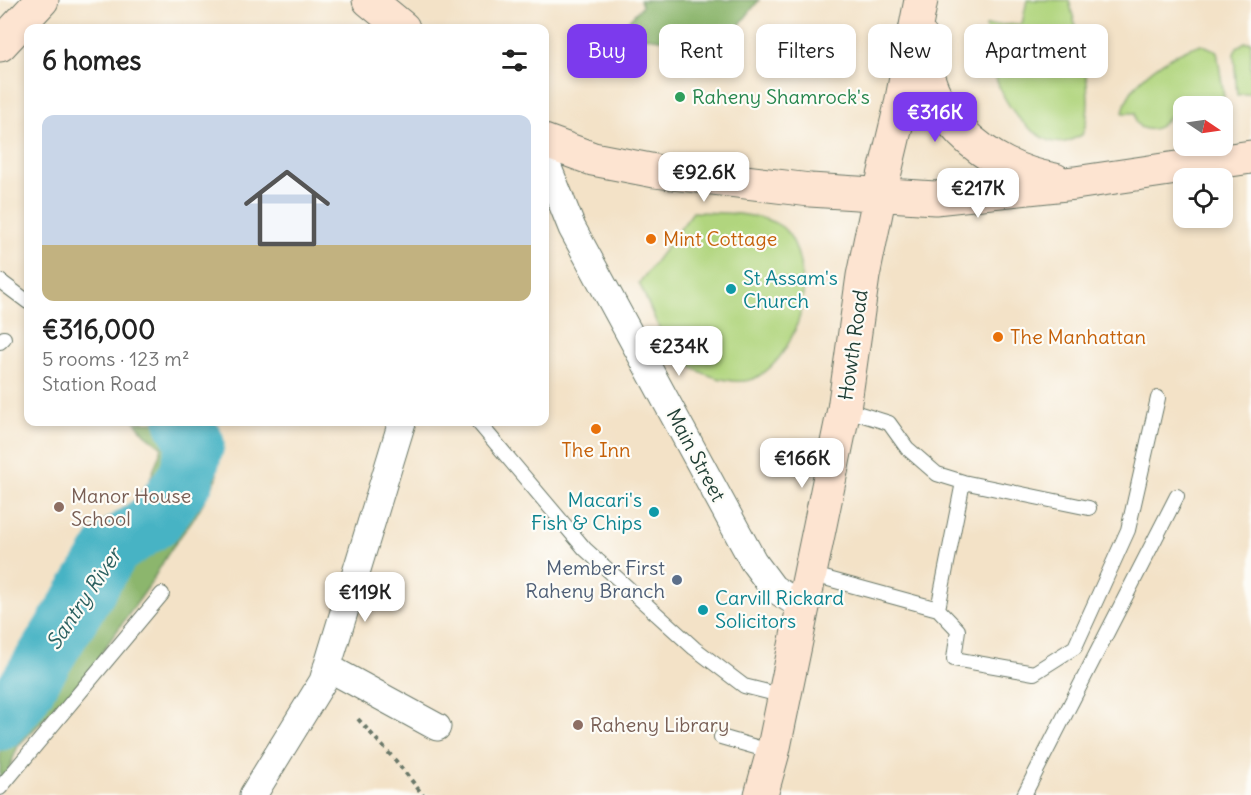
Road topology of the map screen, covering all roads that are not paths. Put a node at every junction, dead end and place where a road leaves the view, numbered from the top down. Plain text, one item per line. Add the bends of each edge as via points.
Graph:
1 (42, 0) edge
2 (369, 0) edge
3 (922, 0) edge
4 (398, 24) edge
5 (0, 45) edge
6 (549, 143) edge
7 (1251, 157) edge
8 (549, 170) edge
9 (1075, 183) junction
10 (880, 193) junction
11 (0, 281) edge
12 (24, 299) edge
13 (1158, 398) dead end
14 (844, 409) junction
15 (401, 426) edge
16 (481, 426) edge
17 (963, 482) junction
18 (1177, 496) dead end
19 (1089, 508) dead end
20 (810, 574) junction
21 (162, 594) dead end
22 (803, 607) junction
23 (938, 609) junction
24 (325, 674) junction
25 (785, 697) junction
26 (437, 727) dead end
27 (721, 737) dead end
28 (773, 752) junction
29 (0, 788) edge
30 (253, 795) edge
31 (761, 795) edge
32 (1024, 795) edge

1 - 5 main road
2 - 4 main road
3 - 9 main road via 927,75 952,124 976,147 1005,163 1044,178
3 - 10 main road, Howth Road
6 - 10 main road via 593,159 655,171 810,190
7 - 9 main road
8 - 22 street, Main Street via 573,228 753,561 773,588
9 - 10 main road via 935,198
10 - 14 main road, Howth Road via 863,276
11 - 12 lane
13 - 23 lane via 1128,530 1075,647 1034,673 954,659 958,630
14 - 17 lane via 889,423 907,448 938,474
14 - 20 main road, Howth Road
15 - 24 street
16 - 25 lane via 585,549 694,648 744,686
17 - 19 lane
17 - 23 lane
18 - 32 lane
20 - 22 main road, Howth Road
20 - 23 lane
21 - 29 lane
22 - 25 main road, Howth Road
24 - 26 street
24 - 30 street
25 - 28 main road, Howth Road
27 - 28 lane
28 - 31 main road, Howth Road

